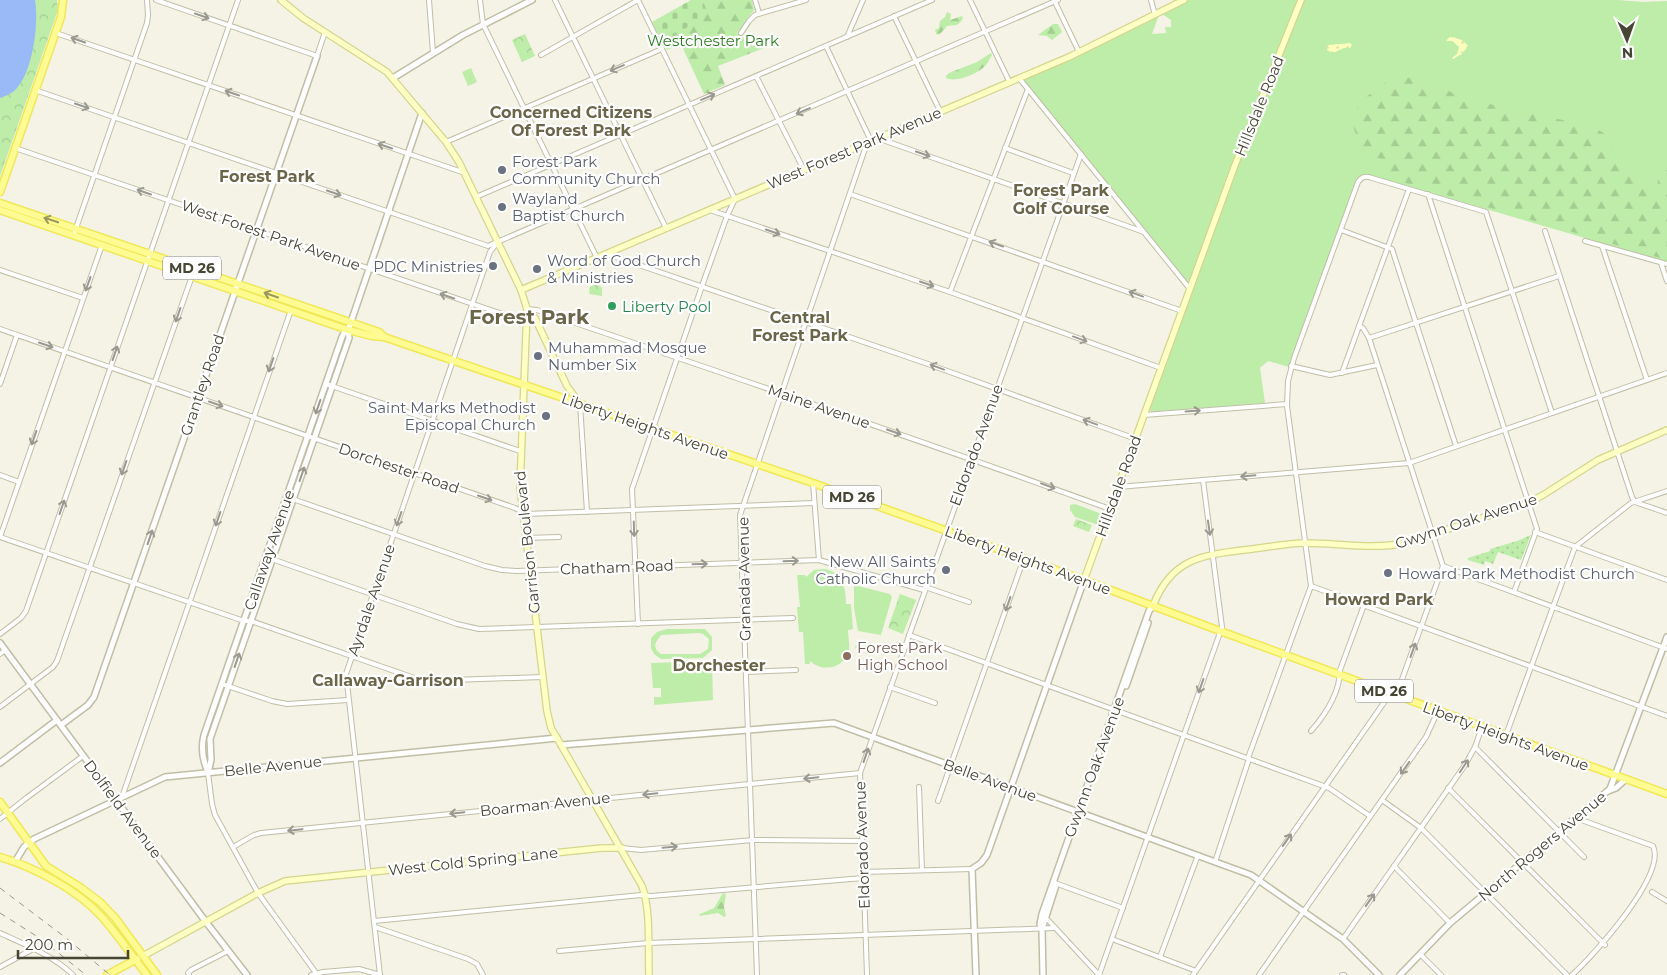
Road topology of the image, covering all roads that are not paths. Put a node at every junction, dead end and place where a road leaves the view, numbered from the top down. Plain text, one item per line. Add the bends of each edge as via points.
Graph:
1 (62, 0) edge
2 (147, 0) edge
3 (156, 0) edge
4 (238, 0) edge
5 (281, 0) edge
6 (429, 0) edge
7 (480, 0) edge
8 (532, 0) edge
9 (555, 0) edge
10 (638, 0) edge
11 (755, 0) edge
12 (806, 0) edge
13 (863, 0) edge
14 (932, 0) edge
15 (970, 0) edge
16 (1151, 0) edge
17 (1184, 0) edge
18 (1301, 0) edge
19 (1055, 1) edge
20 (759, 13) junction
21 (1155, 15) junction
22 (894, 16) junction
23 (483, 24) junction
24 (229, 26) junction
25 (56, 32) junction
26 (325, 32) junction
27 (985, 32) junction
28 (742, 33) dead end
29 (847, 36) junction
30 (573, 37) junction
31 (826, 46) junction
32 (662, 49) junction
33 (1079, 52) junction
34 (433, 53) junction
35 (541, 55) dead end
36 (317, 56) junction
37 (134, 60) junction
38 (916, 62) junction
39 (756, 76) junction
40 (393, 78) junction
41 (593, 78) junction
42 (1019, 78) junction
43 (1009, 81) junction
44 (208, 85) junction
45 (1028, 89) junction
46 (36, 90) junction
47 (848, 92) junction
48 (689, 105) junction
49 (524, 108) junction
50 (940, 111) junction
51 (422, 114) junction
52 (296, 115) junction
53 (114, 117) junction
54 (778, 121) junction
55 (620, 135) junction
56 (872, 141) junction
57 (446, 142) junction
58 (188, 143) junction
59 (16, 148) junction
60 (1005, 148) junction
61 (711, 150) junction
62 (408, 154) junction
63 (1081, 154) junction
64 (551, 165) junction
65 (804, 170) junction
66 (276, 173) junction
67 (464, 173) junction
68 (1073, 173) junction
69 (94, 175) junction
70 (993, 179) junction
71 (642, 180) junction
72 (1409, 189) junction
73 (0, 192) edge
74 (850, 194) junction
75 (1428, 194) junction
76 (476, 197) junction
77 (735, 199) junction
78 (168, 200) junction
79 (0, 203) edge
80 (1062, 203) junction
81 (573, 209) junction
82 (0, 210) edge
83 (709, 210) junction
84 (388, 212) junction
85 (727, 216) junction
86 (666, 228) junction
87 (256, 230) junction
88 (1341, 230) junction
89 (1545, 231) dead end
90 (75, 232) junction
91 (1144, 232) junction
92 (972, 236) junction
93 (1585, 240) dead end
94 (498, 241) junction
95 (103, 242) junction
96 (1602, 246) junction
97 (1388, 248) junction
98 (830, 252) junction
99 (150, 254) junction
100 (606, 254) junction
101 (596, 258) junction
102 (148, 261) junction
103 (1042, 261) junction
104 (1661, 262) junction
105 (1667, 264) edge
106 (369, 269) junction
107 (0, 270) edge
108 (193, 272) junction
109 (1559, 276) junction
110 (1667, 282) edge
111 (702, 286) junction
112 (236, 287) junction
113 (1190, 289) junction
114 (522, 290) junction
115 (1512, 291) junction
116 (950, 292) junction
117 (83, 298) junction
118 (472, 304) junction
119 (292, 306) junction
120 (1464, 307) junction
121 (527, 309) junction
122 (1182, 311) junction
123 (1022, 318) junction
124 (351, 322) junction
125 (526, 322) junction
126 (806, 322) junction
127 (1416, 323) junction
128 (1359, 326) junction
129 (0, 329) edge
130 (348, 330) junction
131 (17, 335) junction
132 (384, 337) junction
133 (1369, 338) junction
134 (64, 351) junction
135 (678, 358) junction
136 (453, 360) junction
137 (1377, 364) junction
138 (1292, 366) junction
139 (110, 367) junction
140 (1161, 368) junction
141 (1342, 373) junction
142 (1667, 373) edge
143 (1647, 380) junction
144 (154, 382) junction
145 (0, 384) edge
146 (326, 384) junction
147 (524, 385) junction
148 (333, 386) junction
149 (996, 389) junction
150 (782, 394) junction
151 (1599, 397) junction
152 (198, 398) junction
153 (580, 404) junction
154 (1287, 404) junction
155 (1552, 413) junction
156 (1144, 415) junction
157 (254, 417) junction
158 (433, 420) junction
159 (653, 429) junction
160 (1504, 430) junction
161 (1667, 430) edge
162 (308, 436) junction
163 (315, 438) junction
164 (1136, 439) junction
165 (1456, 446) junction
166 (520, 451) junction
167 (1617, 451) junction
168 (971, 459) junction
169 (1409, 463) junction
170 (757, 464) junction
171 (1296, 472) junction
172 (415, 473) junction
173 (0, 475) edge
174 (1203, 480) junction
175 (19, 482) junction
176 (813, 483) junction
177 (1118, 487) junction
178 (1667, 490) edge
179 (290, 498) junction
180 (1635, 502) junction
181 (814, 503) junction
182 (1528, 503) junction
183 (743, 506) junction
184 (1110, 509) junction
185 (633, 510) junction
186 (522, 512) junction
187 (587, 512) junction
188 (1667, 513) edge
189 (946, 530) junction
190 (1536, 532) junction
191 (394, 534) junction
192 (1433, 534) junction
193 (0, 537) edge
194 (559, 537) dead end
195 (525, 538) junction
196 (1306, 543) junction
197 (1575, 547) junction
198 (46, 553) junction
199 (1213, 555) junction
200 (266, 557) junction
201 (1024, 558) junction
202 (272, 560) junction
203 (819, 560) junction
204 (742, 562) junction
205 (1443, 566) junction
206 (635, 567) junction
207 (90, 568) junction
208 (529, 570) junction
209 (1084, 580) junction
210 (1667, 580) edge
211 (134, 583) junction
212 (1311, 586) junction
213 (925, 589) junction
214 (1514, 592) junction
215 (373, 595) junction
216 (189, 602) junction
217 (970, 602) dead end
218 (1364, 605) junction
219 (1153, 606) junction
220 (1553, 607) junction
221 (793, 618) dead end
222 (744, 620) junction
223 (244, 621) junction
224 (251, 621) junction
225 (638, 624) junction
226 (1422, 626) junction
227 (536, 627) junction
228 (1220, 632) junction
229 (0, 634) edge
230 (909, 635) junction
231 (1667, 637) edge
232 (0, 643) edge
233 (1665, 648) edge
234 (5, 650) junction
235 (0, 654) edge
236 (351, 656) junction
237 (1287, 656) junction
238 (988, 664) junction
239 (1531, 666) junction
240 (796, 670) dead end
241 (746, 672) junction
242 (1340, 675) junction
243 (542, 677) junction
244 (30, 684) junction
245 (222, 684) junction
246 (1047, 685) junction
247 (228, 686) junction
248 (890, 687) junction
249 (1393, 695) junction
250 (348, 700) junction
251 (935, 703) dead end
252 (1641, 706) junction
253 (0, 708) edge
254 (1116, 710) junction
255 (1438, 711) junction
256 (1667, 716) edge
257 (59, 723) junction
258 (1482, 727) junction
259 (748, 730) junction
260 (1311, 731) dead end
261 (1184, 735) junction
262 (1506, 736) junction
263 (873, 737) junction
264 (556, 738) junction
265 (210, 739) junction
266 (203, 740) junction
267 (561, 745) junction
268 (1475, 747) junction
269 (83, 756) junction
270 (355, 758) junction
271 (1248, 759) junction
272 (0, 763) edge
273 (951, 765) junction
274 (208, 773) junction
275 (860, 773) junction
276 (1616, 776) junction
277 (1626, 779) junction
278 (750, 784) junction
279 (1324, 786) junction
280 (919, 788) dead end
281 (1011, 788) junction
282 (1448, 788) junction
283 (1608, 791) junction
284 (1667, 794) edge
285 (119, 798) junction
286 (592, 799) junction
287 (1382, 800) junction
288 (938, 801) dead end
289 (0, 802) edge
290 (8, 812) junction
291 (1080, 812) junction
292 (1370, 816) junction
293 (1576, 818) junction
294 (0, 820) edge
295 (363, 823) junction
296 (1421, 828) junction
297 (1560, 832) junction
298 (1148, 837) junction
299 (753, 840) junction
300 (862, 840) junction
301 (28, 843) junction
302 (233, 846) junction
303 (622, 848) junction
304 (1660, 852) dead end
305 (1198, 855) junction
306 (0, 857) edge
307 (1584, 857) dead end
308 (15, 862) junction
309 (1215, 862) junction
310 (1522, 862) junction
311 (1394, 866) junction
312 (972, 868) junction
313 (922, 870) junction
314 (368, 872) junction
315 (863, 872) junction
316 (864, 878) junction
317 (1259, 880) junction
318 (1055, 883) junction
319 (1656, 885) dead end
320 (754, 887) junction
321 (1652, 892) junction
322 (258, 893) junction
323 (1486, 893) junction
324 (646, 896) junction
325 (1648, 900) dead end
326 (1667, 900) edge
327 (1123, 908) junction
328 (1304, 912) junction
329 (1045, 920) junction
330 (374, 921) junction
331 (206, 922) junction
332 (1450, 923) junction
333 (375, 927) junction
334 (1055, 928) junction
335 (1042, 929) junction
336 (975, 931) junction
337 (1619, 931) dead end
338 (0, 933) edge
339 (866, 935) junction
340 (756, 939) junction
341 (1112, 939) junction
342 (1342, 940) junction
343 (648, 943) junction
344 (1605, 945) junction
345 (34, 949) junction
346 (228, 951) junction
347 (559, 951) dead end
348 (1420, 954) junction
349 (143, 956) junction
350 (1160, 957) junction
351 (136, 960) junction
352 (0, 967) edge
353 (1194, 973) edge
354 (189, 974) edge
355 (314, 974) edge
356 (73, 975) edge
357 (107, 975) edge
358 (147, 975) edge
359 (157, 975) edge
360 (247, 975) edge
361 (380, 975) edge
362 (483, 975) edge
363 (649, 975) edge
364 (757, 975) edge
365 (867, 975) edge
366 (976, 975) edge
367 (1043, 975) edge
368 (1099, 975) edge
369 (1259, 975) edge
370 (1379, 975) edge
371 (1400, 975) edge
372 (1441, 975) edge
373 (1568, 975) edge
374 (1572, 975) edge

1 - 25 main road
2 - 37 street via 148,19
3 -> 24 street
4 - 24 street
5 - 26 main road, Garrison Boulevard
6 - 34 street
7 - 23 street
8 - 23 street
9 - 30 street
10 - 30 street
10 - 32 street
11 - 20 street
12 - 20 street
13 - 29 street
14 - 22 street
15 - 27 street
16 - 21 street
17 - 21 main road, West Forest Park Avenue
18 - 113 main road, Hillsdale Road via 1246,136
19 - 27 street
19 - 33 street
20 - 28 street via 752,17
21 - 33 main road, West Forest Park Avenue
22 - 29 street
22 - 38 street
23 - 34 street
23 - 49 street
24 - 36 street
24 - 44 street
37 -> 25 street
25 - 46 main road
26 - 36 street, Grantley Road
26 - 40 main road, Garrison Boulevard
27 - 38 street
27 - 43 street
29 - 31 street
30 - 35 street
30 - 41 street
31 - 39 street
31 - 47 street
32 -> 41 street
32 - 48 street
33 - 42 main road, West Forest Park Avenue
34 - 40 street
36 - 52 street, Grantley Road
37 - 44 street
37 - 53 street
38 - 47 street
38 - 50 street
48 -> 39 street
39 - 54 street
40 - 51 main road, Garrison Boulevard
41 - 49 street
41 - 55 street
42 - 43 main road, West Forest Park Avenue
42 - 45 street
43 - 50 main road, West Forest Park Avenue
52 -> 44 street
44 - 58 street
45 - 60 street
45 - 63 street
46 -> 53 street
46 - 59 main road
47 -> 54 street
47 - 56 street
48 - 55 street
48 - 61 street
49 - 57 street
49 - 64 street
50 - 56 main road, West Forest Park Avenue
51 - 57 main road, Garrison Boulevard
51 - 62 street, Callaway Avenue
62 -> 52 street
52 - 66 street, Grantley Road
53 - 58 street
53 - 69 street
54 - 61 street
54 - 65 street
55 - 64 street
55 - 71 street
56 - 65 main road, West Forest Park Avenue
56 -> 70 street
56 - 74 street, Granada Avenue
57 - 67 main road, Garrison Boulevard
58 - 66 street
58 - 78 street
59 - 69 street, West Forest Park Avenue
59 - 73 main road
60 - 68 street
60 - 70 street
61 - 71 street
61 - 77 street
62 - 67 street
62 - 84 street, Callaway Avenue
63 - 68 street, Eldorado Avenue
63 - 91 street
64 - 76 street
64 - 81 street
65 - 77 main road, West Forest Park Avenue
66 -> 84 street
66 - 87 street, Grantley Road
67 - 76 main road, Garrison Boulevard
68 - 80 street, Eldorado Avenue
78 -> 69 street, West Forest Park Avenue
69 - 90 street
70 - 80 street
70 - 92 street
71 - 81 street
71 - 86 street
72 - 75 street
72 - 88 street via 1363,177 1358,182
72 - 97 street
74 - 92 street
74 - 98 street, Granada Avenue
75 - 115 street via 1486,212
75 - 120 street
76 - 94 main road, Garrison Boulevard
77 - 83 main road, West Forest Park Avenue
77 - 85 street
78 - 87 street, West Forest Park Avenue
78 - 99 street
90 -> 79 main road, Liberty Heights Avenue / MD 26
80 - 91 street
80 - 103 street, Eldorado Avenue
81 - 94 street
81 - 101 street
82 - 90 main road, Liberty Heights Avenue / MD 26
83 - 85 street
83 - 86 main road, West Forest Park Avenue
84 - 94 street via 488,246
84 - 106 street, Callaway Avenue
85 -> 98 street
85 - 111 street
86 - 100 main road, West Forest Park Avenue
87 - 106 street, West Forest Park Avenue
87 - 112 street, Grantley Road
88 - 97 street
88 - 138 street
89 - 109 street
90 - 95 main road, Liberty Heights Avenue / MD 26
91 - 113 street
103 -> 92 street
92 - 116 street
93 - 96 street
94 - 114 main road, Garrison Boulevard
94 - 118 street, Ayrdale Avenue via 490,252
95 - 99 main road, Liberty Heights Avenue / MD 26
95 - 102 main road, Liberty Heights Avenue / MD 26
95 -> 117 street
96 - 104 street
96 - 143 street
97 - 127 street via 1392,249
97 - 128 street
98 -> 116 street
98 - 126 street, Granada Avenue
99 - 102 street
99 - 108 main road, Liberty Heights Avenue / MD 26
100 - 101 main road, West Forest Park Avenue
100 - 111 street
101 - 114 main road, West Forest Park Avenue
102 - 108 main road, Liberty Heights Avenue / MD 26
139 -> 102 street
122 -> 103 street
103 - 123 street, Eldorado Avenue
104 - 105 street
104 - 110 street
118 -> 106 street, West Forest Park Avenue
106 - 124 street, Callaway Avenue
107 - 117 street
108 - 112 main road, Liberty Heights Avenue / MD 26
108 -> 144 street
109 - 115 street
109 - 151 street
111 - 126 street
111 - 135 street
112 - 119 main road, Liberty Heights Avenue / MD 26
112 - 152 street, Grantley Road
113 - 122 main road, Hillsdale Road
114 - 121 main road, Garrison Boulevard
115 - 120 street
115 - 155 street
116 - 123 street
117 - 134 street
118 - 125 street, West Forest Park Avenue
118 - 136 street, Ayrdale Avenue
119 - 124 main road, Liberty Heights Avenue / MD 26
119 - 130 main road, Liberty Heights Avenue / MD 26
119 -> 157 street
120 - 127 street
120 - 160 street
121 - 125 main road, Garrison Boulevard
121 - 135 street, Maine Avenue
121 - 153 main road via 535,318 569,389
122 - 140 main road, Hillsdale Road
123 -> 140 street
123 - 149 street, Eldorado Avenue
124 - 130 street, Callaway Avenue
124 - 132 main road, Liberty Heights Avenue
125 - 147 main road, Garrison Boulevard
149 -> 126 street
126 - 150 street, Granada Avenue
127 - 133 street
127 - 165 street
128 - 133 street
128 - 141 street
129 - 131 street, Dorchester Road
130 - 132 main road, Liberty Heights Avenue
130 - 146 street, Callaway Avenue via 344,333
130 - 148 street, Callaway Avenue via 350,335
131 -> 134 street, Dorchester Road
131 - 145 street
132 - 136 main road, Liberty Heights Avenue / MD 26
133 - 137 street
134 - 139 street, Dorchester Road
134 -> 175 street
135 - 150 street, Maine Avenue
135 - 159 street
136 - 147 main road, Liberty Heights Avenue / MD 26
136 - 158 street, Ayrdale Avenue
137 - 141 street
137 - 169 street
138 - 141 street via 1326,375
138 - 154 street
139 - 144 street, Dorchester Road
198 -> 139 street
140 - 156 main road, Hillsdale Road
142 - 143 street
143 - 151 street
144 - 152 street, Dorchester Road
144 -> 207 street
146 - 148 street
146 -> 162 street, Callaway Avenue
147 - 153 main road, Liberty Heights Avenue / MD 26
147 - 166 main road, Garrison Boulevard
148 - 158 street
148 - 163 street, Callaway Avenue
164 -> 149 street
149 - 168 street, Eldorado Avenue
150 -> 168 street, Maine Avenue
150 - 170 street, Granada Avenue
151 - 155 street
151 - 167 street
152 -> 157 street, Dorchester Road
211 -> 152 street, Grantley Road
153 - 159 main road, Liberty Heights Avenue / MD 26
153 - 187 street
156 -> 154 street
154 - 171 street
155 - 160 street
156 - 164 main road, Hillsdale Road
157 - 162 street, Dorchester Road
157 -> 216 street
158 - 166 street
158 - 172 street, Ayrdale Avenue
159 - 170 main road, Liberty Heights Avenue / MD 26
159 - 185 street via 632,489
160 - 165 street
160 - 182 street
161 - 167 main road, Gwynn Oak Avenue
162 - 163 street, Dorchester Road
162 - 179 street, Callaway Avenue
163 - 172 street, Dorchester Road
179 -> 163 street, Callaway Avenue
164 - 177 main road, Hillsdale Road
165 - 169 street
166 - 186 main road, Garrison Boulevard
167 - 180 street
167 - 182 main road, Gwynn Oak Avenue
168 -> 184 street, Maine Avenue
168 - 189 street, Eldorado Avenue
169 - 171 street
169 - 192 street
170 - 176 main road, Liberty Heights Avenue / MD 26
170 - 183 street, Granada Avenue
171 -> 174 street
171 - 196 street
172 -> 186 street, Dorchester Road
172 -> 191 street, Ayrdale Avenue
173 - 175 street
174 - 177 street
174 -> 199 street
175 - 193 street
176 - 181 street
176 - 189 main road, Liberty Heights Avenue / MD 26
177 - 184 main road, Hillsdale Road
178 - 180 street
179 - 191 street, Chatham Road
179 - 200 street, Callaway Avenue
179 - 202 street, Callaway Avenue
180 - 188 street
180 - 197 street
181 - 183 street, Dorchester Road
181 - 203 street
182 - 190 street
182 - 192 main road, Gwynn Oak Avenue
183 - 185 street, Dorchester Road
183 - 204 street, Granada Avenue via 740,515
184 - 209 main road, Hillsdale Road
185 - 187 street, Dorchester Road
185 -> 206 street
186 - 187 street, Dorchester Road
186 - 195 main road, Garrison Boulevard
189 - 201 main road, Liberty Heights Avenue / MD 26
189 - 213 street, Eldorado Avenue
190 - 197 street
190 - 214 street
191 - 208 street, Chatham Road via 494,569
191 - 215 street, Ayrdale Avenue
192 - 196 main road, Gwynn Oak Avenue via 1388,546
192 - 205 street
193 - 198 street
194 - 195 street
195 - 208 main road, Garrison Boulevard
196 - 199 main road, Gwynn Oak Avenue
196 - 212 street
197 - 210 street
197 - 220 street
198 - 207 street
198 - 229 street via 24,615
199 - 219 main road, Gwynn Oak Avenue via 1196,559 1177,570 1161,589
199 - 228 street via 1222,625
200 - 202 street
200 - 223 street, Callaway Avenue
201 - 209 main road, Liberty Heights Avenue / MD 26
201 -> 238 street
202 - 215 street
202 - 224 street, Callaway Avenue
204 -> 203 street, Chatham Road
203 - 213 street, Chatham Road
206 -> 204 street, Chatham Road
204 - 222 street, Granada Avenue
205 - 214 street
205 - 226 street
206 - 208 street, Chatham Road
206 - 225 street
207 - 211 street
207 - 244 street via 58,661
208 - 227 main road, Garrison Boulevard
209 - 219 main road, Liberty Heights Avenue / MD 26
209 - 246 street, Hillsdale Road
211 - 216 street
211 - 257 street, Grantley Road via 94,697 88,705
212 - 218 street
212 - 237 street
213 - 217 street, Chatham Road
213 - 230 street, Eldorado Avenue
214 - 220 street
215 - 227 street via 472,628
215 - 236 street, Ayrdale Avenue
216 - 223 street
216 - 285 street
218 - 226 street
218 - 242 street
219 - 228 main road, Liberty Heights Avenue / MD 26
219 - 254 street, Gwynn Oak Avenue
220 - 233 street
220 - 239 street
221 - 222 street
222 - 225 street
222 - 241 street, Granada Avenue
223 - 224 street
223 - 245 street, Callaway Avenue
224 - 236 street
247 -> 224 street, Callaway Avenue
225 - 227 street
226 - 239 street
249 -> 226 street
227 - 243 main road, Garrison Boulevard
228 - 237 main road, Liberty Heights Avenue / MD 26
228 -> 261 street
230 - 238 street
230 - 248 street, Eldorado Avenue
231 - 233 street, North Rogers Avenue
232 - 234 street, Dolfield Avenue
233 - 252 street, North Rogers Avenue
234 - 235 street
234 - 244 street, Dolfield Avenue
236 - 243 street via 423,681
236 - 250 street, Ayrdale Avenue via 346,674
237 - 242 main road, Liberty Heights Avenue / MD 26
237 - 271 street
238 - 246 street
238 - 273 street
239 - 252 street
239 - 262 street
240 - 241 street
241 - 259 street, Granada Avenue
242 - 249 main road, Liberty Heights Avenue / MD 26
242 - 260 street via 1327,710
243 - 264 main road, Garrison Boulevard via 548,716
244 - 253 street
244 - 257 street, Dolfield Avenue
245 - 247 street
245 - 266 street, Callaway Avenue
246 - 254 street
246 - 281 street, Hillsdale Road
247 - 250 street via 287,704
247 - 265 street, Callaway Avenue
248 - 251 street
248 - 263 street, Eldorado Avenue
249 - 255 main road, Liberty Heights Avenue / MD 26
249 - 279 street
250 - 270 street, Ayrdale Avenue
252 - 256 street
252 - 276 street, North Rogers Avenue
254 - 261 street
254 - 291 street, Gwynn Oak Avenue
255 - 258 main road, Liberty Heights Avenue / MD 26
255 -> 287 street via 1426,737
257 - 269 street, Dolfield Avenue
257 - 272 street, Grantley Road
258 - 262 main road, Liberty Heights Avenue / MD 26
258 - 268 street
259 - 263 street, Belle Avenue via 834,723
259 - 267 street, Belle Avenue
259 - 278 street, Granada Avenue
261 - 271 street
261 - 298 street
262 - 276 main road, Liberty Heights Avenue / MD 26
263 - 273 street, Belle Avenue
275 -> 263 street, Eldorado Avenue
264 - 267 main road, Garrison Boulevard
264 - 270 street, Belle Avenue
265 - 266 street
265 - 274 street, Callaway Avenue
266 - 274 street, Callaway Avenue
267 - 286 main road, Garrison Boulevard
282 -> 268 street
268 - 297 street
269 - 285 street, Dolfield Avenue
269 - 290 street
270 - 274 street, Belle Avenue
270 - 295 street, Ayrdale Avenue
271 - 279 street
271 - 309 street
273 - 281 street, Belle Avenue
273 - 288 street
274 - 285 street, Belle Avenue via 165,777
274 - 302 street, Callaway Avenue via 214,810
275 -> 278 street, Boarman Avenue
275 - 300 street, Eldorado Avenue
276 - 277 main road, Liberty Heights Avenue / MD 26
276 - 283 street, North Rogers Avenue
277 - 283 street
277 - 284 main road, Liberty Heights Avenue / MD 26
278 -> 286 street, Boarman Avenue
278 - 299 street, Granada Avenue
279 - 292 street
317 -> 279 street
280 - 313 street
281 - 291 street, Belle Avenue
281 - 312 street, Hillsdale Road via 987,855
282 - 296 street
282 - 310 street
283 - 293 street, North Rogers Avenue
285 - 301 street, Belle Avenue
285 - 331 street, Dolfield Avenue
286 -> 295 street, Boarman Avenue
286 - 303 main road, Garrison Boulevard
287 - 292 street
287 - 296 street
289 - 290 main road
290 - 294 street
290 - 301 main road
291 - 298 street, Belle Avenue
291 - 318 street, Gwynn Oak Avenue
292 - 328 street
293 - 297 street, North Rogers Avenue
293 - 304 street via 1648,844
295 -> 302 street, Boarman Avenue via 257,834
295 - 314 street, Ayrdale Avenue
296 - 311 street
296 - 323 street
297 - 307 street
297 - 310 street, North Rogers Avenue
298 - 305 street, Belle Avenue
298 - 327 street
299 - 300 street, West Cold Spring Lane
303 -> 299 street, West Cold Spring Lane via 641,850
299 - 320 street, Granada Avenue
300 - 315 street, Eldorado Avenue
301 - 308 street, Belle Avenue
301 - 349 main road via 51,870 101,903
302 - 322 street, Callaway Avenue
303 - 314 main road, West Cold Spring Lane
303 - 324 main road, Garrison Boulevard
305 - 309 street, Belle Avenue
305 - 350 street
306 - 308 main road
308 - 351 main road via 63,886 88,903
309 - 317 street, Belle Avenue
310 - 323 street, North Rogers Avenue
310 - 344 street
311 - 332 street
342 -> 311 street
312 - 313 street
312 - 336 street
313 - 315 street
314 - 322 main road, West Cold Spring Lane via 292,880
314 - 330 street, Ayrdale Avenue
315 - 316 street, Eldorado Avenue
316 - 320 street
316 - 339 street, Eldorado Avenue
317 - 328 street, Belle Avenue
317 - 353 street
318 - 327 street
318 - 329 street, Gwynn Oak Avenue
318 - 335 street, Gwynn Oak Avenue via 1042,914
319 - 321 street
320 - 324 street
320 - 340 street, Granada Avenue
321 - 325 street
321 - 326 street
322 - 331 main road, West Cold Spring Lane
322 - 355 street, Callaway Avenue
323 - 332 street, North Rogers Avenue
323 - 373 street
324 - 330 street
324 - 343 main road, Garrison Boulevard
327 - 341 street
328 - 342 street, Belle Avenue
328 - 369 street
329 - 334 street
329 - 335 street, Gwynn Oak Avenue
330 - 333 street, Ayrdale Avenue
331 - 346 street, Dolfield Avenue
331 - 349 main road, West Cold Spring Lane
332 - 348 street, North Rogers Avenue
333 - 361 street, Ayrdale Avenue
333 - 362 street via 468,959 477,964
334 - 335 street
334 - 368 street
335 - 336 street
335 - 367 street, Gwynn Oak Avenue
336 - 339 street
336 - 366 street
337 - 344 street
338 - 345 street
339 - 340 street
339 - 365 street, Eldorado Avenue
340 - 343 street
340 - 364 street, Granada Avenue
341 - 350 street
341 - 368 street
342 - 370 street, Belle Avenue
343 - 347 street
343 - 363 main road, Garrison Boulevard
344 - 374 street
345 - 352 street
345 - 356 street
346 - 354 street
346 - 360 street, Dolfield Avenue
348 - 371 street, North Rogers Avenue
348 - 372 street
349 - 351 main road, West Cold Spring Lane
349 - 359 main road
350 - 353 street
351 - 357 main road, West Cold Spring Lane
351 - 358 main road
355 - 361 street via 359,969

